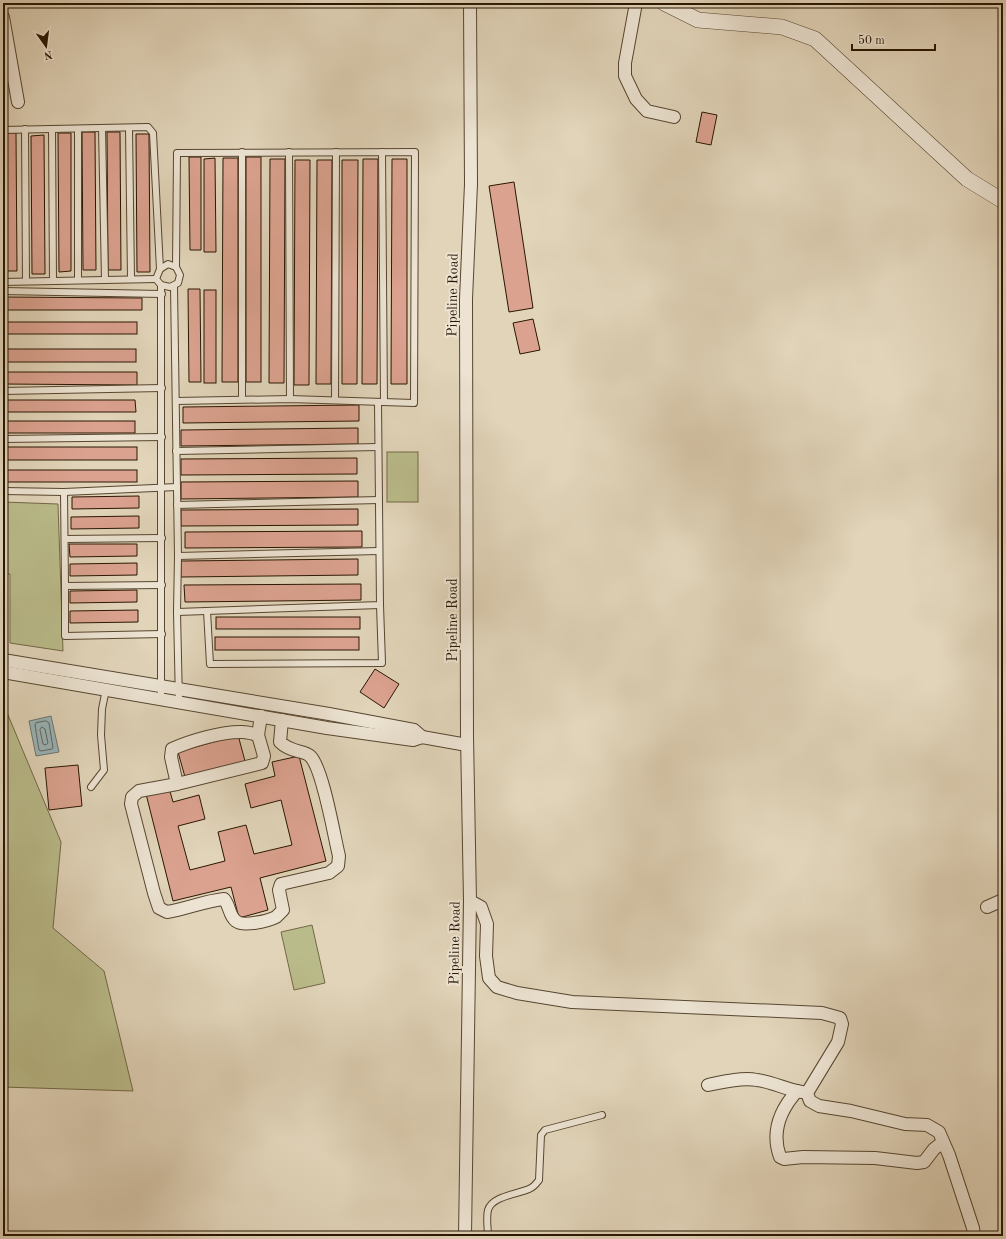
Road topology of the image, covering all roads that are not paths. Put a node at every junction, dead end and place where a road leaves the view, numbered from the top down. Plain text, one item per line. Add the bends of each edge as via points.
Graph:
1 (470, 3) edge
2 (636, 3) edge
3 (664, 3) edge
4 (3, 16) edge
5 (18, 102) dead end
6 (674, 117) dead end
7 (78, 128) junction
8 (102, 128) junction
9 (129, 128) junction
10 (25, 129) junction
11 (52, 129) junction
12 (3, 130) edge
13 (242, 152) junction
14 (289, 152) junction
15 (336, 152) junction
16 (382, 152) junction
17 (1003, 201) edge
18 (176, 267) junction
19 (160, 269) junction
20 (131, 279) junction
21 (156, 279) junction
22 (78, 280) junction
23 (105, 280) junction
24 (26, 281) junction
25 (53, 281) junction
26 (3, 282) edge
27 (162, 285) junction
28 (174, 286) junction
29 (3, 291) edge
30 (162, 294) junction
31 (162, 388) junction
32 (3, 391) edge
33 (242, 399) junction
34 (290, 399) junction
35 (335, 400) junction
36 (176, 401) junction
37 (381, 402) junction
38 (162, 437) junction
39 (3, 439) edge
40 (378, 447) junction
41 (176, 452) junction
42 (162, 487) junction
43 (177, 487) junction
44 (3, 491) edge
45 (64, 492) junction
46 (379, 500) junction
47 (177, 505) junction
48 (162, 538) junction
49 (65, 539) junction
50 (379, 552) junction
51 (178, 556) junction
52 (162, 585) junction
53 (65, 586) junction
54 (380, 605) junction
55 (207, 611) junction
56 (177, 612) junction
57 (162, 634) junction
58 (3, 660) edge
59 (3, 672) edge
60 (108, 677) junction
61 (162, 686) junction
62 (180, 689) junction
63 (106, 690) junction
64 (161, 699) junction
65 (179, 702) junction
66 (329, 714) junction
67 (261, 716) junction
68 (282, 720) junction
69 (327, 728) junction
70 (258, 735) junction
71 (422, 737) junction
72 (467, 745) junction
73 (177, 784) junction
74 (91, 787) dead end
75 (1003, 900) edge
76 (470, 901) junction
77 (987, 907) dead end
78 (708, 1086) dead end
79 (802, 1092) junction
80 (602, 1115) dead end
81 (943, 1142) junction
82 (465, 1236) edge
83 (488, 1236) edge
84 (974, 1236) edge

1 - 72 street, Pipeline Road via 471,184 466,299
2 - 6 street via 625,76 636,99 647,111
3 - 17 street via 698,20 782,26 815,40 968,179
4 - 5 street
7 - 8 lane
7 - 11 lane
7 - 22 lane
8 - 9 lane
8 - 23 lane
9 - 19 lane via 148,127 153,133
9 - 20 lane
10 - 11 lane
10 - 12 lane
10 - 24 lane
11 - 25 lane
13 - 14 lane
13 - 18 lane via 177,153
13 - 33 lane
14 - 15 lane
14 - 34 lane
15 - 16 lane
15 - 35 lane
16 - 37 lane
16 - 37 lane via 415,152 414,403
18 - 19 lane via 168,264
18 - 28 lane via 180,279
19 - 21 lane
20 - 21 lane
20 - 23 lane
21 - 27 lane
22 - 23 lane
22 - 25 lane
24 - 25 lane
24 - 26 lane
27 - 28 lane
27 - 30 lane
28 - 36 lane
29 - 30 lane
30 - 31 lane
31 - 32 lane
31 - 38 lane
33 - 34 lane
33 - 36 lane
34 - 35 lane
35 - 37 lane
36 - 41 lane
37 - 40 lane
38 - 39 lane
38 - 42 lane
40 - 41 lane
40 - 46 lane
41 - 43 lane
42 - 43 lane
42 - 45 lane
42 - 48 lane
43 - 47 lane
44 - 45 lane
45 - 49 lane
46 - 47 lane
46 - 50 lane
47 - 51 lane
48 - 49 lane
48 - 52 lane
49 - 53 lane
50 - 51 lane
50 - 54 lane
51 - 56 lane
52 - 53 lane
52 - 57 lane
53 - 57 lane via 65,636
54 - 55 lane
54 - 55 lane via 382,663 210,664
55 - 56 lane
56 - 62 lane
57 - 61 lane
58 - 60 street
59 - 63 street
60 - 61 street
60 - 63 lane
61 - 62 street
61 - 64 lane
62 - 65 lane
62 - 66 street
63 - 64 street
63 - 74 lane via 101,736 104,770
64 - 65 street
65 - 67 street
66 - 69 lane
66 - 71 street via 414,730
67 - 68 street
67 - 70 street
68 - 69 street
68 - 73 street via 280,742 286,748 310,755 315,763 324,789 339,856 338,866 329,873 281,884 279,890 283,910 276,916 245,924 236,922 224,899 210,900 177,911 167,912 159,908 131,804 132,797 139,791
69 - 71 street via 413,740
70 - 73 street via 264,756 262,763
70 - 73 street via 228,732 172,749 170,757
71 - 72 street
72 - 76 street, Pipeline Road
75 - 77 street
76 - 79 street via 481,907 486,924 489,978 497,987 572,1002 822,1013 840,1018 842,1024 838,1042
76 - 82 street, Pipeline Road
78 - 79 street via 757,1079
79 - 81 street via 819,1106 905,1124 928,1125 939,1132
79 - 81 street via 783,1109 777,1124 778,1152 784,1159 875,1158 917,1163 924,1162
80 - 83 lane via 545,1130 541,1135 539,1180 529,1189 500,1199 491,1205 488,1211
81 - 84 street

